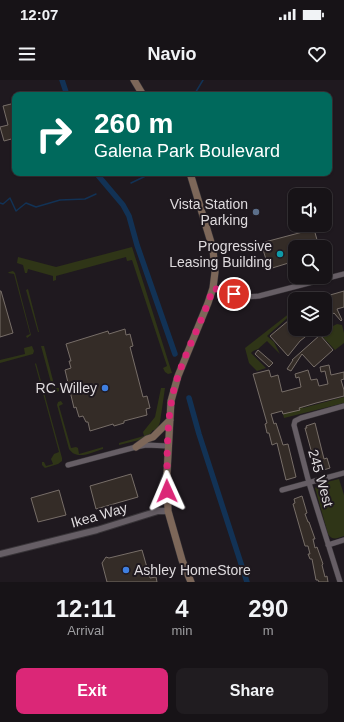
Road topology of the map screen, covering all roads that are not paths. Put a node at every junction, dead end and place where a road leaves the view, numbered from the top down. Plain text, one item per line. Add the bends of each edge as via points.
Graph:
1 (134, 80) edge
2 (141, 92) edge
3 (191, 176) edge
4 (344, 274) edge
5 (213, 288) junction
6 (344, 406) edge
7 (170, 420) junction
8 (136, 446) junction
9 (168, 446) junction
10 (68, 465) dead end
11 (344, 473) edge
12 (309, 483) junction
13 (282, 490) dead end
14 (168, 511) junction
15 (344, 540) edge
16 (328, 545) junction
17 (0, 554) edge
18 (191, 582) edge
19 (340, 582) edge

1 - 2 main road
3 - 5 main road via 213,249
4 - 5 street via 258,296 246,296
5 - 7 main road via 178,376 171,401
6 - 12 street, 245 West via 295,421
7 - 8 main road via 153,437
7 - 9 main road
8 - 9 street
8 - 10 street
9 - 14 main road
11 - 12 street
12 - 13 street
12 - 16 street, 245 West
14 - 17 street, Ikea Way via 158,511 97,530
14 - 18 main road
15 - 16 street
16 - 19 street, 245 West

